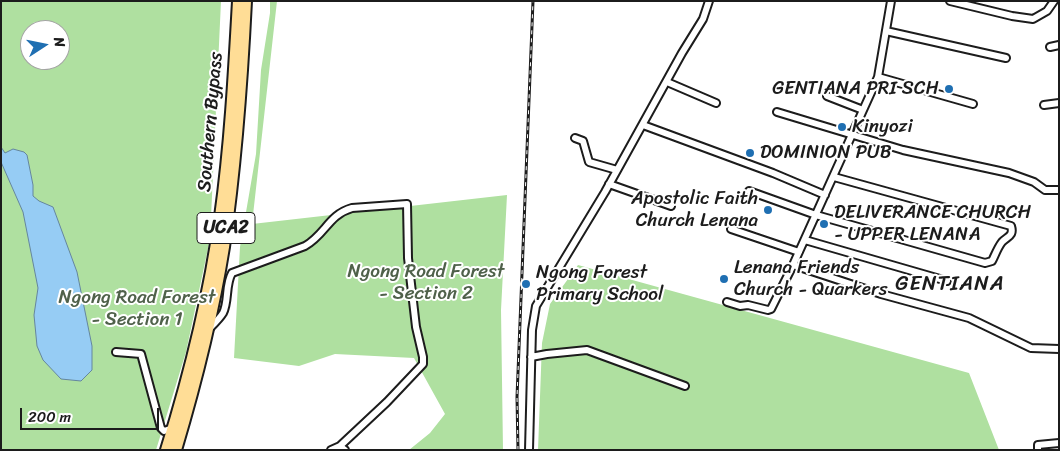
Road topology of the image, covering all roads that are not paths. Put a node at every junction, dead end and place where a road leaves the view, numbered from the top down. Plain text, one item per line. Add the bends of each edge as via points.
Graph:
1 (238, 1) edge
2 (246, 1) edge
3 (709, 1) edge
4 (891, 1) edge
5 (950, 1) edge
6 (1054, 1) edge
7 (886, 31) junction
8 (1059, 46) edge
9 (1050, 47) dead end
10 (1006, 58) dead end
11 (878, 77) junction
12 (667, 82) junction
13 (827, 96) dead end
14 (716, 103) dead end
15 (1059, 103) edge
16 (973, 104) dead end
17 (1044, 105) dead end
18 (863, 110) junction
19 (777, 112) dead end
20 (643, 125) junction
21 (852, 136) junction
22 (574, 138) dead end
23 (617, 170) junction
24 (834, 177) junction
25 (609, 184) junction
26 (1059, 190) edge
27 (749, 191) dead end
28 (825, 195) junction
29 (672, 206) dead end
30 (816, 215) junction
31 (731, 229) dead end
32 (805, 240) junction
33 (799, 252) junction
34 (793, 265) junction
35 (947, 281) dead end
36 (727, 302) dead end
37 (208, 330) junction
38 (1059, 349) edge
39 (116, 352) dead end
40 (531, 357) junction
41 (685, 386) dead end
42 (173, 428) junction
43 (1059, 443) edge
44 (168, 448) edge
45 (342, 448) edge
46 (331, 450) edge
47 (529, 450) edge
48 (1038, 450) edge

1 - 42 highway, Southern Bypass / UCA2 via 229,140 220,217 199,331
2 - 37 highway, Southern Bypass / UCA2 via 233,180
3 - 12 street via 703,19
4 - 7 street
5 - 6 street via 1034,19 1047,11
7 - 10 street
7 - 11 street
8 - 9 street
11 - 16 street
11 - 18 street
12 - 14 street
12 - 20 street
13 - 18 street
15 - 17 street
18 - 21 street
19 - 21 street
20 - 23 street
20 - 28 street
21 - 24 street
21 - 26 street via 994,169 1022,177 1045,190
22 - 23 street via 583,141 589,162
23 - 25 street
24 - 28 street
24 - 30 street via 1011,226 1012,234 992,261 985,263
25 - 29 street
25 - 40 street via 536,306
27 - 30 street
28 - 30 street
30 - 32 street
31 - 33 street
32 - 33 street
32 - 35 street
33 - 34 street
34 - 36 street via 771,309
34 - 38 street via 969,318 1034,349
37 - 44 highway, Southern Bypass / UCA2 via 194,390
37 - 45 street via 222,314 232,273 315,241 330,221 344,210 407,204 408,258 423,364
39 - 42 street via 142,354 162,428 164,431
40 - 41 street via 587,350
40 - 47 street
42 - 44 highway, Southern Bypass / UCA2
43 - 48 street via 1041,443
45 - 46 street

